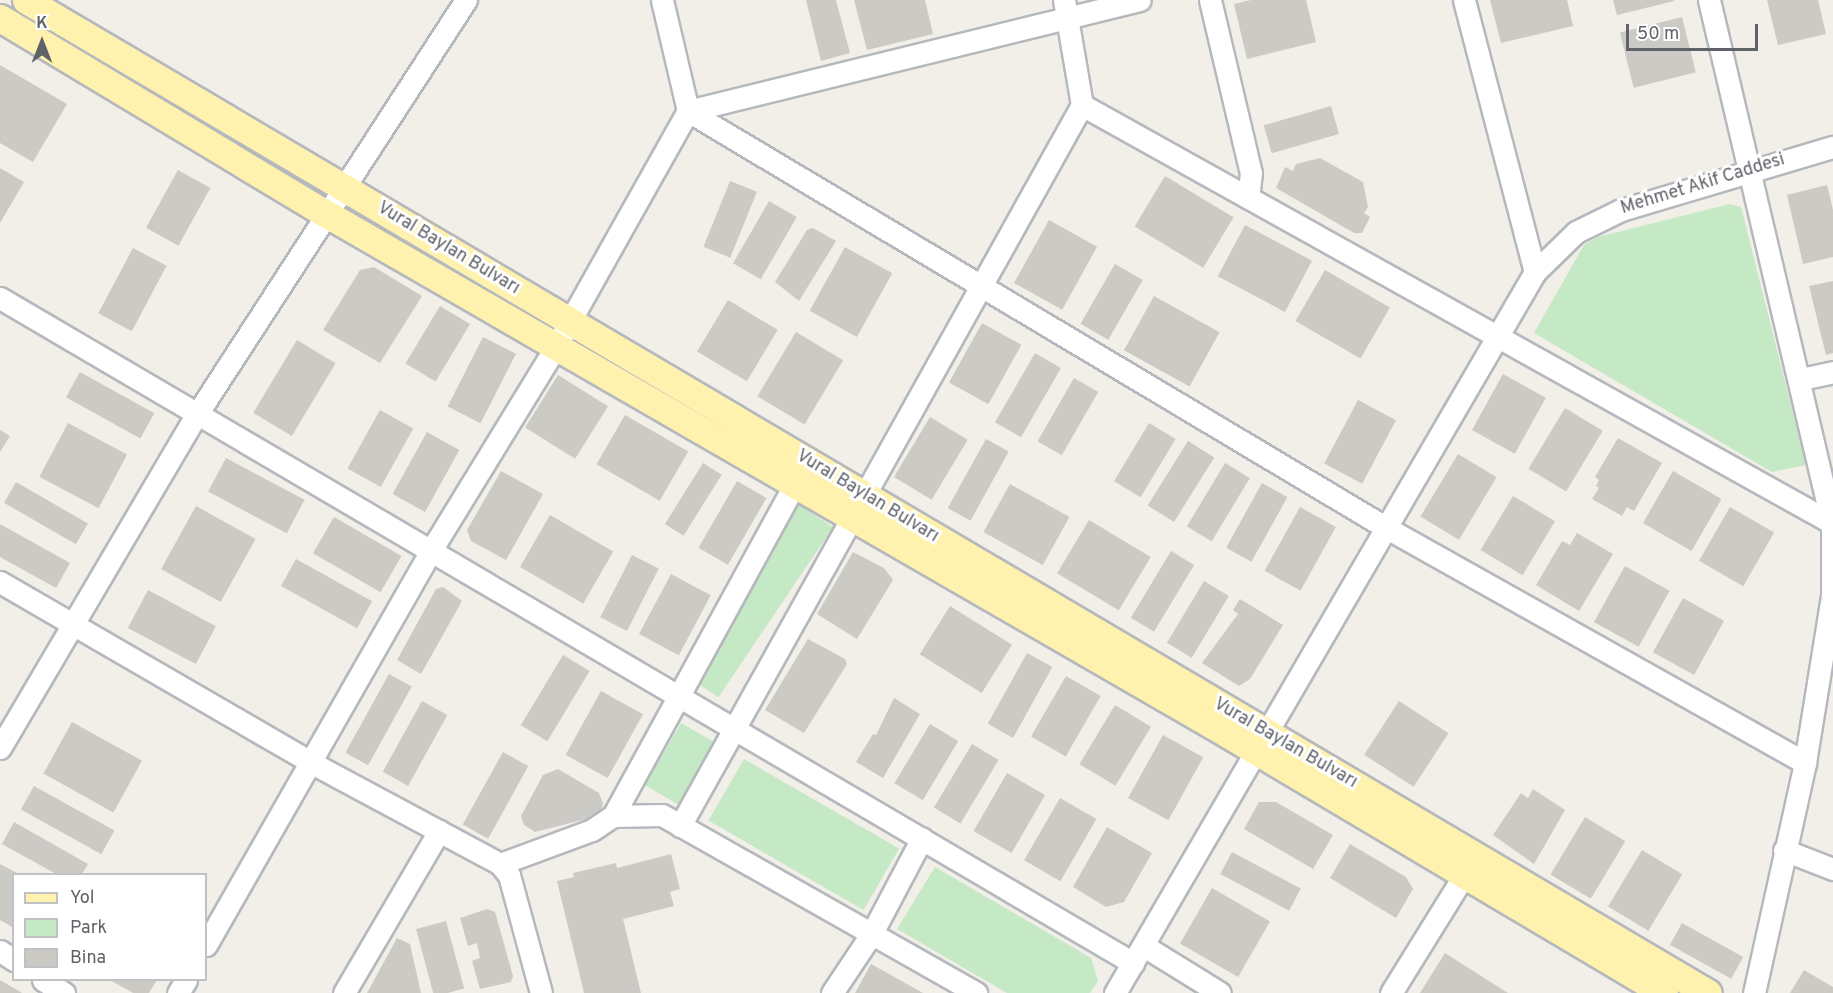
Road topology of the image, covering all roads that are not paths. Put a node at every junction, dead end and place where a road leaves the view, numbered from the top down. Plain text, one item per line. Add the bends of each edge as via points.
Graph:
1 (26, 0) edge
2 (466, 0) edge
3 (662, 0) edge
4 (1140, 0) edge
5 (1210, 0) edge
6 (1464, 0) edge
7 (1709, 0) edge
8 (1066, 9) edge
9 (0, 18) edge
10 (1082, 105) junction
11 (688, 111) junction
12 (1833, 147) edge
13 (1752, 168) junction
14 (342, 187) junction
15 (1248, 198) junction
16 (325, 213) junction
17 (1535, 272) junction
18 (980, 286) junction
19 (0, 298) edge
20 (570, 321) junction
21 (1495, 335) junction
22 (556, 346) junction
23 (1833, 372) edge
24 (1801, 379) junction
25 (197, 414) junction
26 (795, 483) junction
27 (858, 506) junction
28 (1833, 523) edge
29 (1385, 527) junction
30 (430, 552) junction
31 (1832, 562) edge
32 (0, 582) edge
33 (75, 624) junction
34 (678, 695) junction
35 (734, 728) junction
36 (1261, 741) junction
37 (0, 748) edge
38 (310, 762) junction
39 (1805, 763) junction
40 (613, 816) junction
41 (680, 826) junction
42 (439, 831) junction
43 (922, 838) junction
44 (1784, 850) junction
45 (500, 864) junction
46 (1470, 865) junction
47 (1833, 869) edge
48 (872, 933) junction
49 (207, 943) edge
50 (1138, 955) junction
51 (45, 981) edge
52 (1124, 990) edge
53 (64, 993) edge
54 (344, 993) edge
55 (541, 993) edge
56 (832, 993) edge
57 (976, 993) edge
58 (1220, 993) edge
59 (1391, 993) edge
60 (1664, 993) edge
61 (1708, 993) edge
62 (1754, 993) edge

1 - 14 main road, Vural Baylan Bulvarı
2 - 14 street
3 - 11 street
4 - 8 street
5 - 15 street via 1251,173
6 - 17 street
7 - 13 street
8 - 10 street
8 - 11 street
9 - 16 main road, Vural Baylan Bulvarı
10 - 15 street
10 - 18 street
11 - 18 street
11 - 20 street
12 - 13 street, Mehmet Akif Caddesi
13 - 17 street, Mehmet Akif Caddesi via 1621,210 1576,232
13 - 24 street
14 - 16 street
14 - 20 main road, Vural Baylan Bulvarı
15 - 21 street
16 - 22 main road, Vural Baylan Bulvarı
16 - 25 street
17 - 21 street, Mehmet Akif Caddesi
18 - 27 street
18 - 29 street
19 - 25 street
20 - 22 street
20 - 27 main road, Vural Baylan Bulvarı
21 - 28 street
21 - 29 street, Mehmet Akif Caddesi
22 - 26 main road, Vural Baylan Bulvarı
22 - 30 street
23 - 24 street
24 - 28 street
25 - 30 street
25 - 33 street
26 - 27 main road, Vural Baylan Bulvarı
26 - 34 street
27 - 35 street
27 - 36 main road, Vural Baylan Bulvarı
28 - 31 street
29 - 36 street, Mehmet Akif Caddesi
29 - 39 street
30 - 34 street
30 - 38 street
31 - 39 street via 1832,596
32 - 33 street
33 - 37 street
33 - 38 street
34 - 35 street
34 - 40 street
35 - 41 street
35 - 43 street
36 - 46 main road, Vural Baylan Bulvarı
36 - 50 street, Mehmet Akif Caddesi
38 - 42 street
38 - 49 street
39 - 44 street
40 - 41 street via 662,815
40 - 45 street via 592,830
41 - 48 street
42 - 45 street
42 - 54 street
43 - 48 street
43 - 50 street
44 - 47 street
44 - 62 street
45 - 55 street via 509,875
46 - 59 street
46 - 60 main road, Vural Baylan Bulvarı
46 - 61 main road, Vural Baylan Bulvarı
48 - 56 street
48 - 57 street
50 - 52 street, Mehmet Akif Caddesi
50 - 58 street
51 - 53 street

